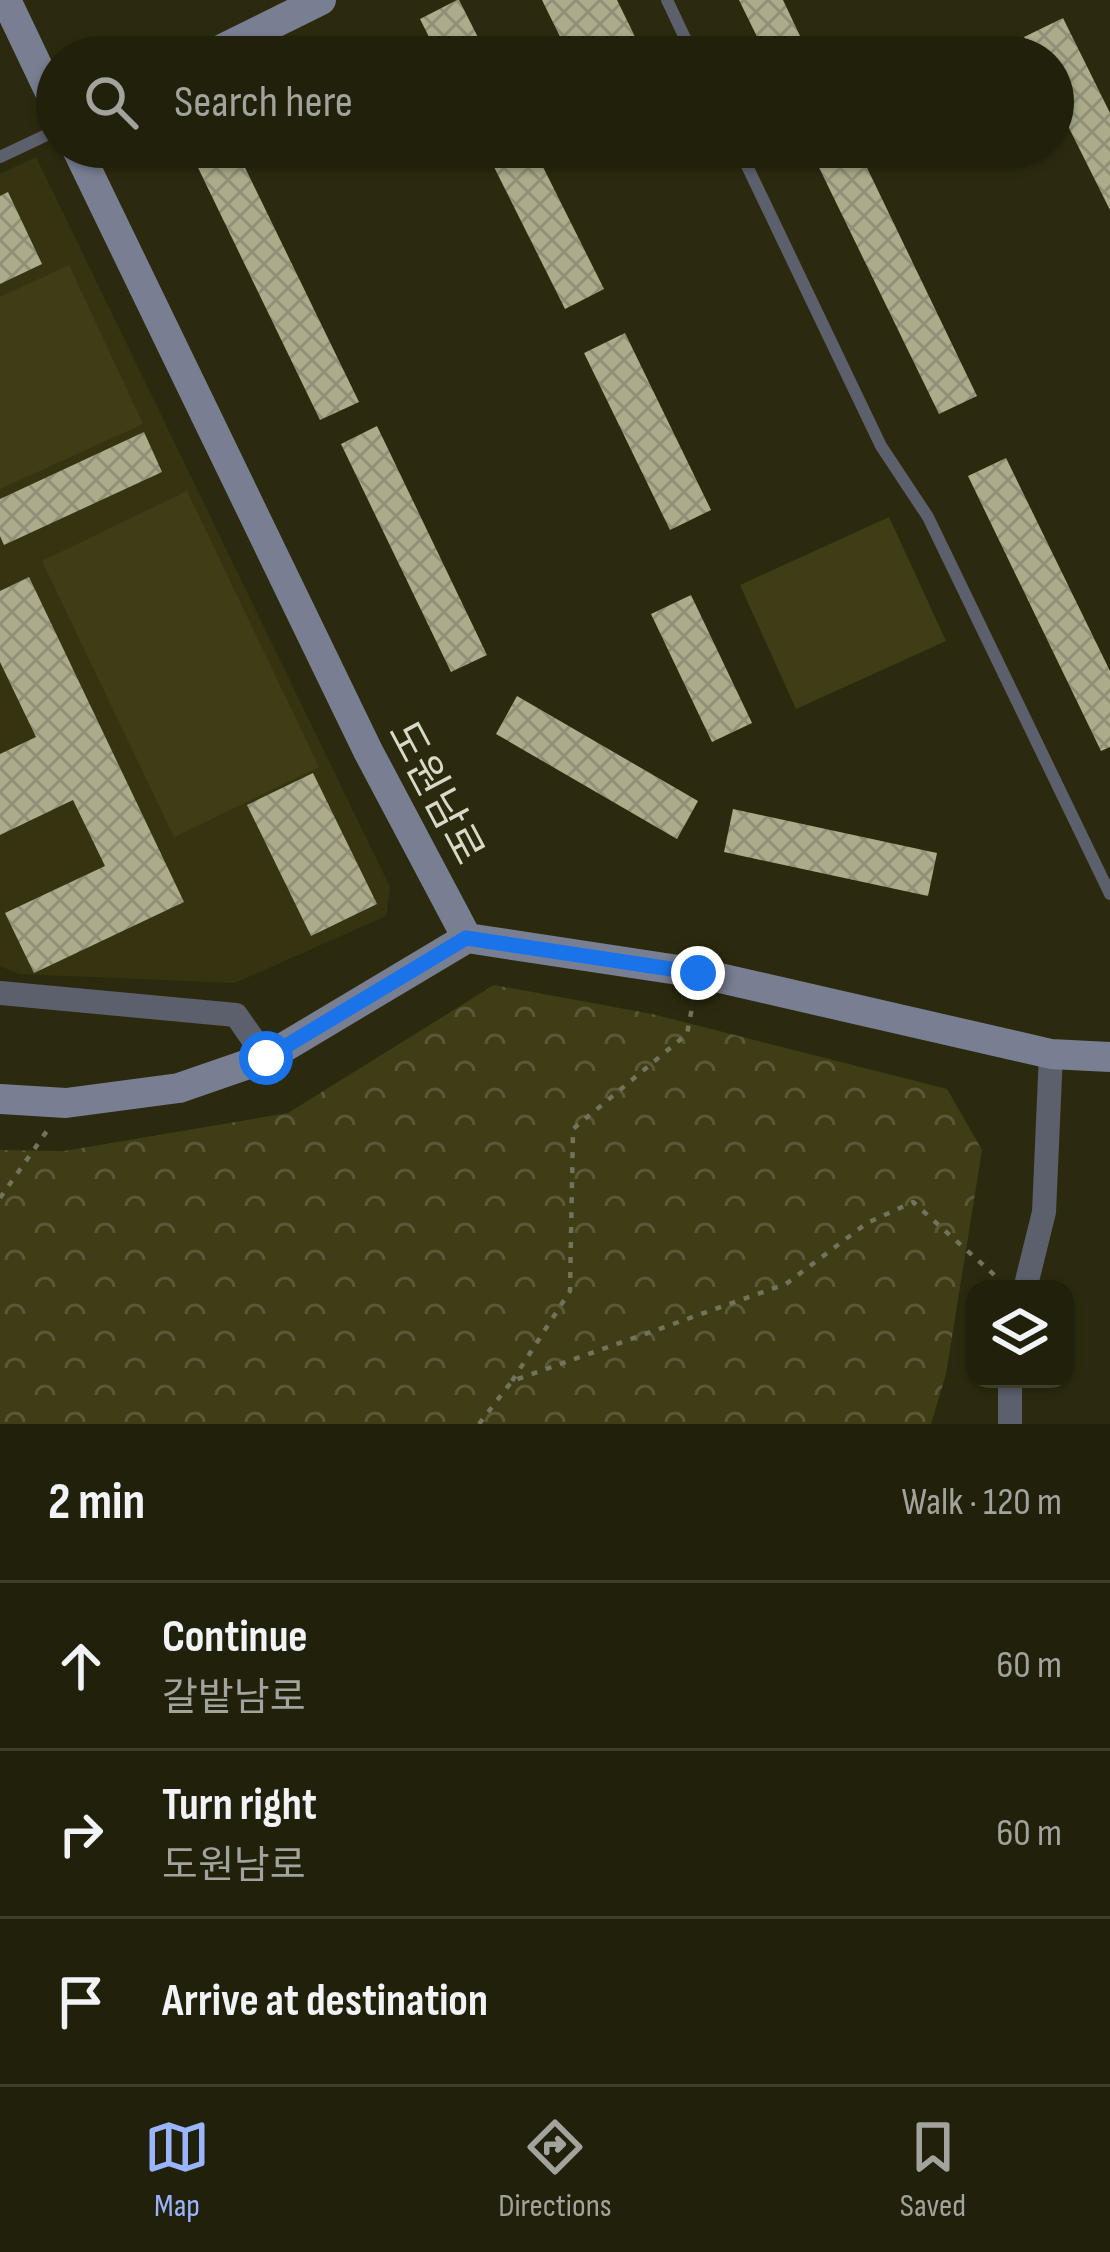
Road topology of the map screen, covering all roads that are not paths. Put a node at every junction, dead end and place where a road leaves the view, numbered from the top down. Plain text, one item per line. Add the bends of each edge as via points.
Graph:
1 (5, 0) edge
2 (321, 0) edge
3 (667, 0) edge
4 (248, 36) edge
5 (684, 36) edge
6 (36, 64) edge
7 (36, 140) edge
8 (0, 157) edge
9 (86, 168) edge
10 (748, 168) edge
11 (1110, 894) edge
12 (466, 938) junction
13 (0, 993) edge
14 (1052, 1054) junction
15 (266, 1058) junction
16 (1110, 1058) edge
17 (0, 1099) edge
18 (1027, 1280) edge
19 (1010, 1388) edge
20 (1010, 1424) edge

1 - 6 street
2 - 4 street
3 - 5 lane
7 - 8 lane
9 - 12 street, 도원남로
10 - 11 lane
12 - 14 street via 698,973
12 - 15 street
13 - 15 street via 236,1016
14 - 16 street
14 - 18 street via 1044,1212
15 - 17 street via 178,1088 66,1103
19 - 20 street

